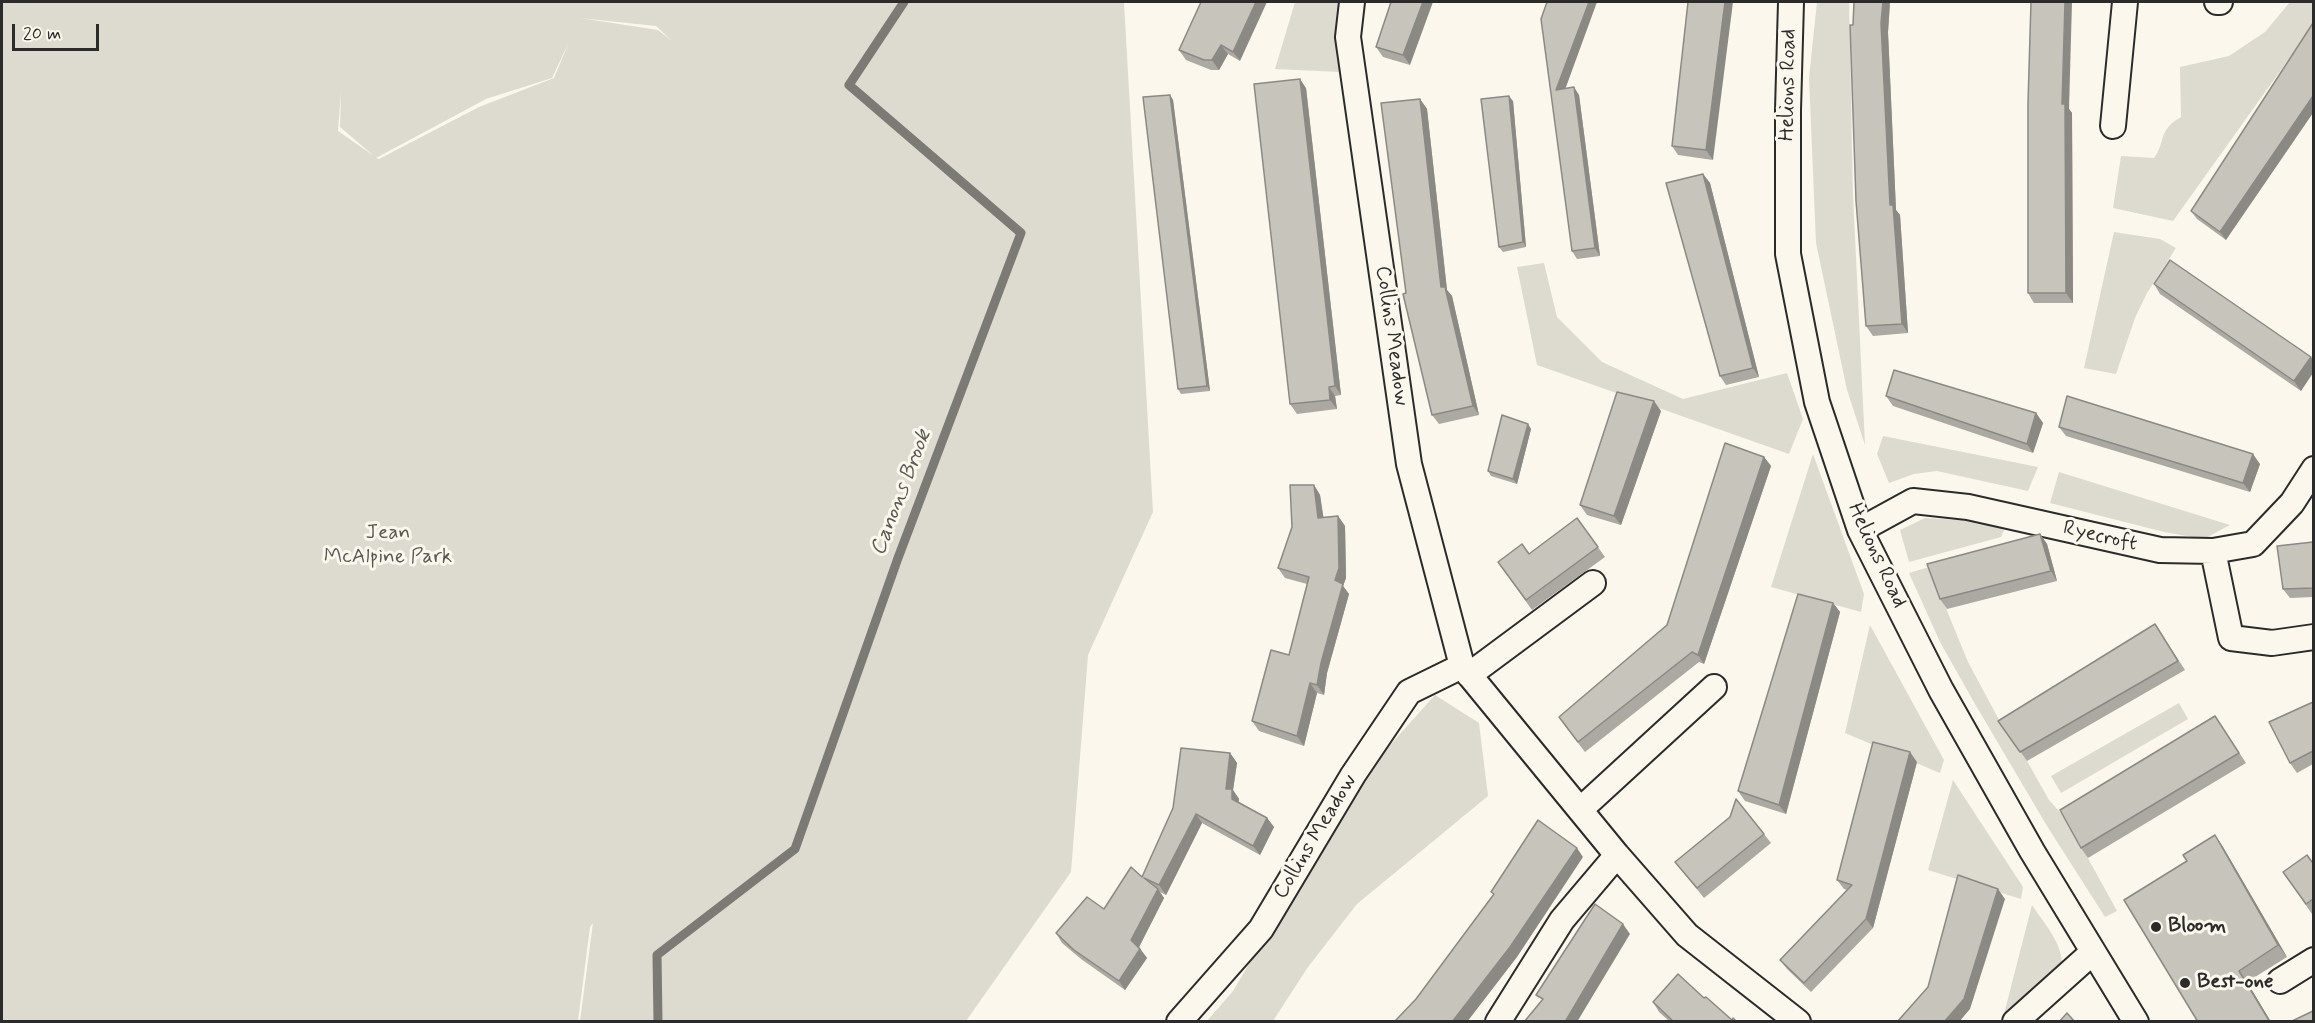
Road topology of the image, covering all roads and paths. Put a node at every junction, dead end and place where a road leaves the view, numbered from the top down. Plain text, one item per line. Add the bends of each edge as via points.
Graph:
1 (1353, 2) edge
2 (1791, 2) edge
3 (2125, 2) edge
4 (2113, 126) dead end
5 (2313, 470) edge
6 (1860, 530) junction
7 (2213, 550) junction
8 (1593, 583) dead end
9 (2313, 637) edge
10 (1465, 671) junction
11 (1714, 687) dead end
12 (1580, 810) junction
13 (1617, 855) junction
14 (2093, 952) junction
15 (2313, 960) edge
16 (2280, 981) dead end
17 (1179, 1022) edge
18 (1498, 1022) edge
19 (1798, 1022) edge
20 (2015, 1022) edge
21 (2136, 1022) edge

1 - 10 street, Collins Meadow via 1348,37 1409,464
2 - 6 street, Helions Road via 1788,254 1817,402
3 - 4 street
5 - 7 street, Ryecroft via 2292,503 2253,544
6 - 7 street, Ryecroft via 1913,501 1968,507 2160,550
6 - 14 street, Helions Road via 1941,690
7 - 9 street via 2231,638 2272,643
8 - 10 street, Collins Meadow
10 - 12 street, Collins Meadow
10 - 17 street, Collins Meadow via 1409,692 1349,781 1261,929
11 - 12 street
12 - 13 street, Collins Meadow
13 - 18 street via 1562,920
13 - 19 street, Collins Meadow via 1687,935
14 - 20 street
14 - 21 street, Helions Road
15 - 16 street

